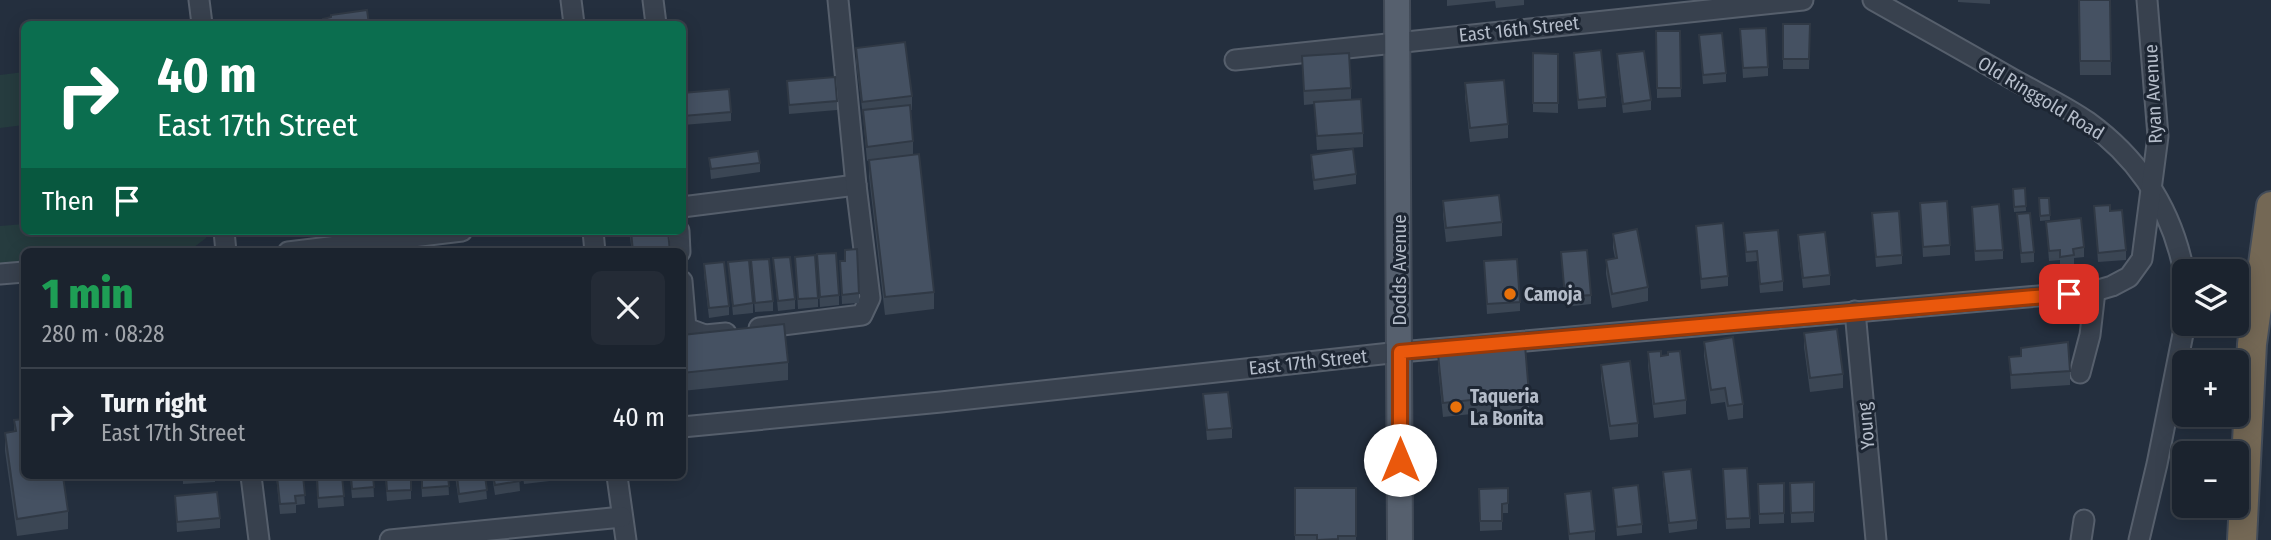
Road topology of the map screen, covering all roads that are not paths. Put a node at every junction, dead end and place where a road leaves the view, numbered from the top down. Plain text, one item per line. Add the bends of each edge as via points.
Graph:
1 (199, 0) edge
2 (571, 0) edge
3 (653, 0) edge
4 (838, 0) edge
5 (1397, 0) edge
6 (1803, 0) edge
7 (1874, 0) edge
8 (2147, 0) edge
9 (202, 21) edge
10 (574, 21) edge
11 (656, 21) edge
12 (1398, 41) junction
13 (1235, 60) dead end
14 (856, 185) junction
15 (2152, 187) junction
16 (686, 206) edge
17 (2271, 206) edge
18 (429, 235) edge
19 (321, 248) edge
20 (2182, 259) edge
21 (21, 272) edge
22 (0, 274) edge
23 (2095, 291) junction
24 (1855, 312) junction
25 (686, 328) edge
26 (2183, 336) edge
27 (1400, 352) junction
28 (2080, 373) dead end
29 (686, 427) edge
30 (251, 479) edge
31 (617, 479) edge
32 (622, 517) junction
33 (2084, 520) dead end
34 (258, 540) edge
35 (390, 540) edge
36 (626, 540) edge
37 (1400, 540) edge
38 (1876, 540) edge
39 (2081, 540) edge
40 (2139, 540) edge
41 (2242, 540) edge

1 - 9 street
2 - 10 street
3 - 11 street
4 - 14 street
5 - 12 main road, Dodds Avenue
6 - 12 street, East 16th Street
7 - 15 street, Old Ringgold Road via 2087,121 2122,149
8 - 15 street, Ryan Avenue via 2158,136
12 - 13 street, East 16th Street
12 - 27 main road, Dodds Avenue
14 - 16 street
14 - 25 street via 870,298 862,315 705,335
15 - 20 street, Old Ringgold Road via 2168,216
15 - 23 street, East 17th Street via 2143,259 2129,277
17 - 41 highway via 2252,344
18 - 19 street
21 - 22 street
23 - 24 street, East 17th Street
23 - 28 street
24 - 27 street, East 17th Street
24 - 38 street, Young
26 - 40 street
27 - 29 street, East 17th Street
27 - 37 main road, Dodds Avenue
30 - 34 street
31 - 32 street
32 - 35 street
32 - 36 street
33 - 39 street

